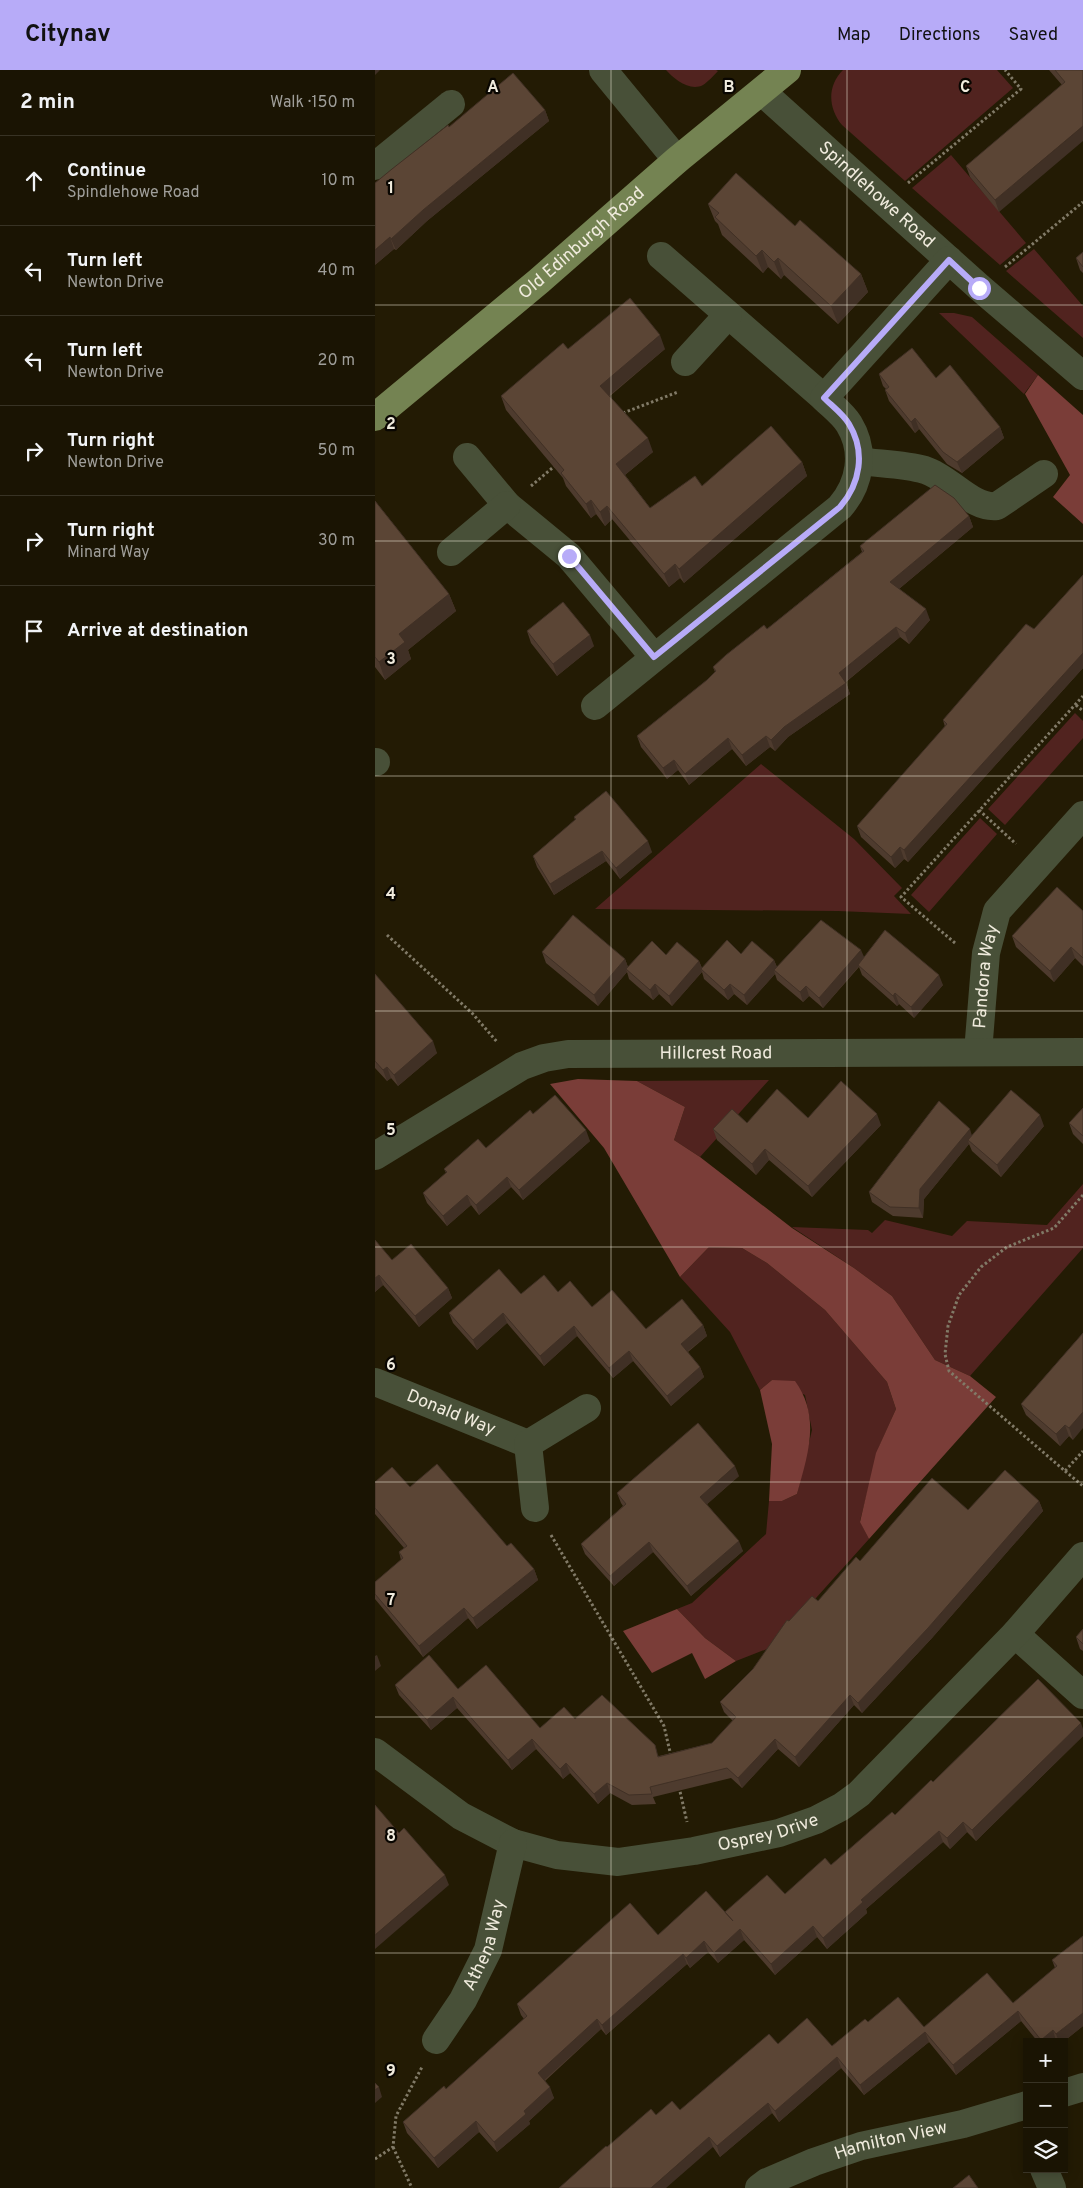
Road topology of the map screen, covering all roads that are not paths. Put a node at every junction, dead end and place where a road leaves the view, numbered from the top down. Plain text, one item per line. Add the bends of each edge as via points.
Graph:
1 (603, 70) edge
2 (787, 70) edge
3 (762, 92) junction
4 (451, 104) dead end
5 (677, 160) junction
6 (375, 166) edge
7 (661, 256) dead end
8 (949, 260) junction
9 (728, 315) junction
10 (685, 362) road end
11 (1083, 376) edge
12 (824, 398) junction
13 (375, 417) edge
14 (467, 457) dead end
15 (859, 461) junction
16 (1044, 474) dead end
17 (507, 505) junction
18 (451, 552) dead end
19 (654, 657) junction
20 (595, 706) dead end
21 (1083, 815) edge
22 (977, 1052) junction
23 (1083, 1052) edge
24 (375, 1156) edge
25 (375, 1382) edge
26 (587, 1408) dead end
27 (528, 1444) junction
28 (535, 1508) road end
29 (1083, 1556) edge
30 (1015, 1634) junction
31 (1083, 1695) edge
32 (375, 1752) edge
33 (513, 1843) junction
34 (436, 2040) road end
35 (1083, 2087) edge
36 (1068, 2092) edge
37 (1023, 2113) edge
38 (1046, 2173) edge
39 (759, 2188) edge
40 (1052, 2188) edge

1 - 5 street
2 - 3 main road, Old Edinburgh Road
3 - 5 main road, Old Edinburgh Road
3 - 8 street, Spindlehowe Road
4 - 6 street
5 - 13 main road, Old Edinburgh Road via 539,281
7 - 9 street
8 - 11 street, Spindlehowe Road
8 - 12 street
9 - 10 street
9 - 12 street
12 - 15 street via 849,422
14 - 17 street
15 - 16 street via 925,470 952,484 980,505 989,506 997,506
15 - 19 street via 855,484 840,507
17 - 18 street
17 - 19 street via 569,556
19 - 20 street
21 - 22 street, Pandora Way via 997,911 986,953
22 - 23 street, Hillcrest Road
22 - 24 street, Hillcrest Road via 568,1054 544,1058 519,1068
25 - 27 street, Donald Way
26 - 27 street
27 - 28 street
29 - 30 street, Osprey Drive
30 - 31 street
30 - 33 street, Osprey Drive via 859,1794 816,1820 779,1833 694,1851 618,1862 557,1855
32 - 33 street, Osprey Drive via 461,1816
33 - 34 street, Athena Way via 488,1950 463,2000
35 - 36 street
37 - 39 street, Hamilton View via 861,2146 814,2162
38 - 40 street

